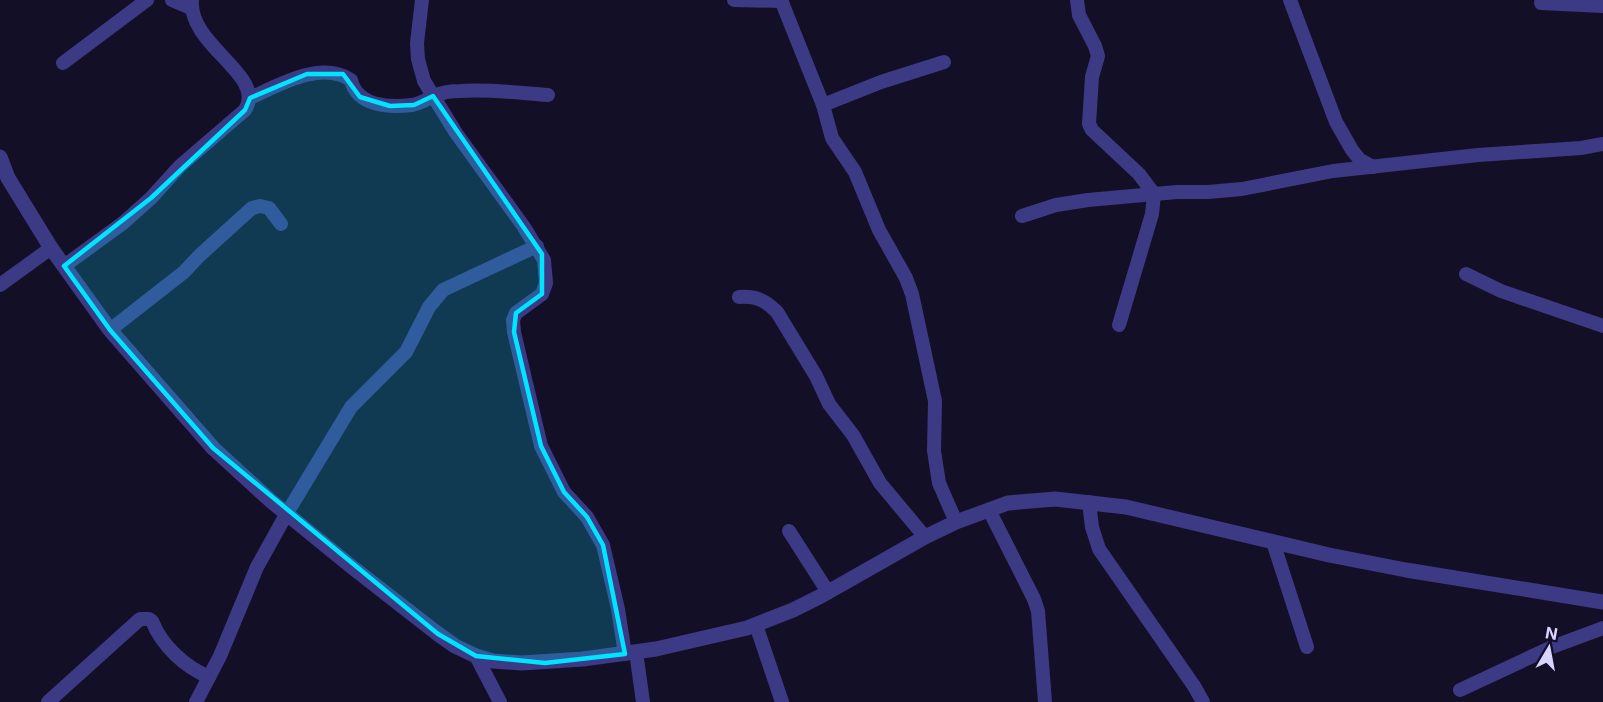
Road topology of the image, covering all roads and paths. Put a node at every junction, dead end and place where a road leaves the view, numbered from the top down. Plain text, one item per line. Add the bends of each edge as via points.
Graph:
1 (147, 0) edge
2 (172, 0) edge
3 (422, 0) edge
4 (734, 0) edge
5 (781, 0) edge
6 (1077, 0) edge
7 (1290, 0) edge
8 (1541, 3) dead end
9 (191, 4) edge
10 (1603, 6) edge
11 (944, 62) dead end
12 (63, 63) dead end
13 (548, 95) dead end
14 (433, 96) junction
15 (250, 98) junction
16 (824, 105) junction
17 (1603, 144) edge
18 (0, 157) edge
19 (1373, 167) junction
20 (1154, 194) junction
21 (1022, 216) dead end
22 (282, 224) dead end
23 (537, 246) junction
24 (51, 248) junction
25 (64, 266) junction
26 (1466, 274) dead end
27 (0, 285) edge
28 (739, 297) dead end
29 (1119, 325) dead end
30 (1603, 326) edge
31 (110, 330) junction
32 (1089, 502) junction
33 (989, 510) junction
34 (286, 513) junction
35 (956, 522) junction
36 (789, 531) dead end
37 (925, 537) junction
38 (1273, 542) junction
39 (828, 592) junction
40 (1603, 602) edge
41 (756, 625) junction
42 (1603, 628) edge
43 (1308, 647) dead end
44 (630, 653) junction
45 (476, 656) junction
46 (209, 677) junction
47 (1461, 690) dead end
48 (48, 702) edge
49 (196, 702) edge
50 (500, 702) edge
51 (643, 702) edge
52 (782, 702) edge
53 (1045, 702) edge
54 (1203, 702) edge

1 - 12 street
2 - 9 street
3 - 14 street via 418,59
4 - 5 street
5 - 16 street
6 - 20 street via 1079,15 1098,56 1092,77 1089,124
7 - 19 street via 1336,122 1360,160
8 - 10 street
9 - 15 street via 200,32 234,67
11 - 16 street
13 - 14 street via 477,90
14 - 15 street via 414,105 369,102 360,97 343,74 323,73 307,74
14 - 23 street
15 - 25 street via 245,110 180,166 151,198
16 - 35 street via 832,138 855,172 912,294 935,401 937,474
17 - 19 street
18 - 24 street via 8,178
19 - 20 street via 1292,177 1242,189
20 - 21 street via 1056,205
20 - 29 street via 1152,214
22 - 31 street via 269,208 252,208 184,272
23 - 34 street via 443,290 399,360 351,407
23 - 44 street via 544,260 546,283 542,294 520,309 513,320 523,373 541,446 564,492 587,517 603,545
24 - 25 street
24 - 27 street
25 - 31 street
26 - 30 street via 1501,291
28 - 37 street via 759,298 777,312 880,483
31 - 34 street via 213,448
32 - 33 street via 1032,500
32 - 38 street
32 - 54 street via 1098,549
33 - 35 street
33 - 53 street via 1036,605
34 - 45 street via 438,634
34 - 46 street via 257,567
35 - 37 street
36 - 39 street
37 - 39 street
38 - 40 street via 1406,570
38 - 43 street
39 - 41 street
41 - 44 street
41 - 52 street
42 - 47 street via 1552,646
44 - 45 street via 522,663
44 - 51 street
45 - 50 street
46 - 48 street via 181,660 162,640 152,621 144,618
46 - 49 street

